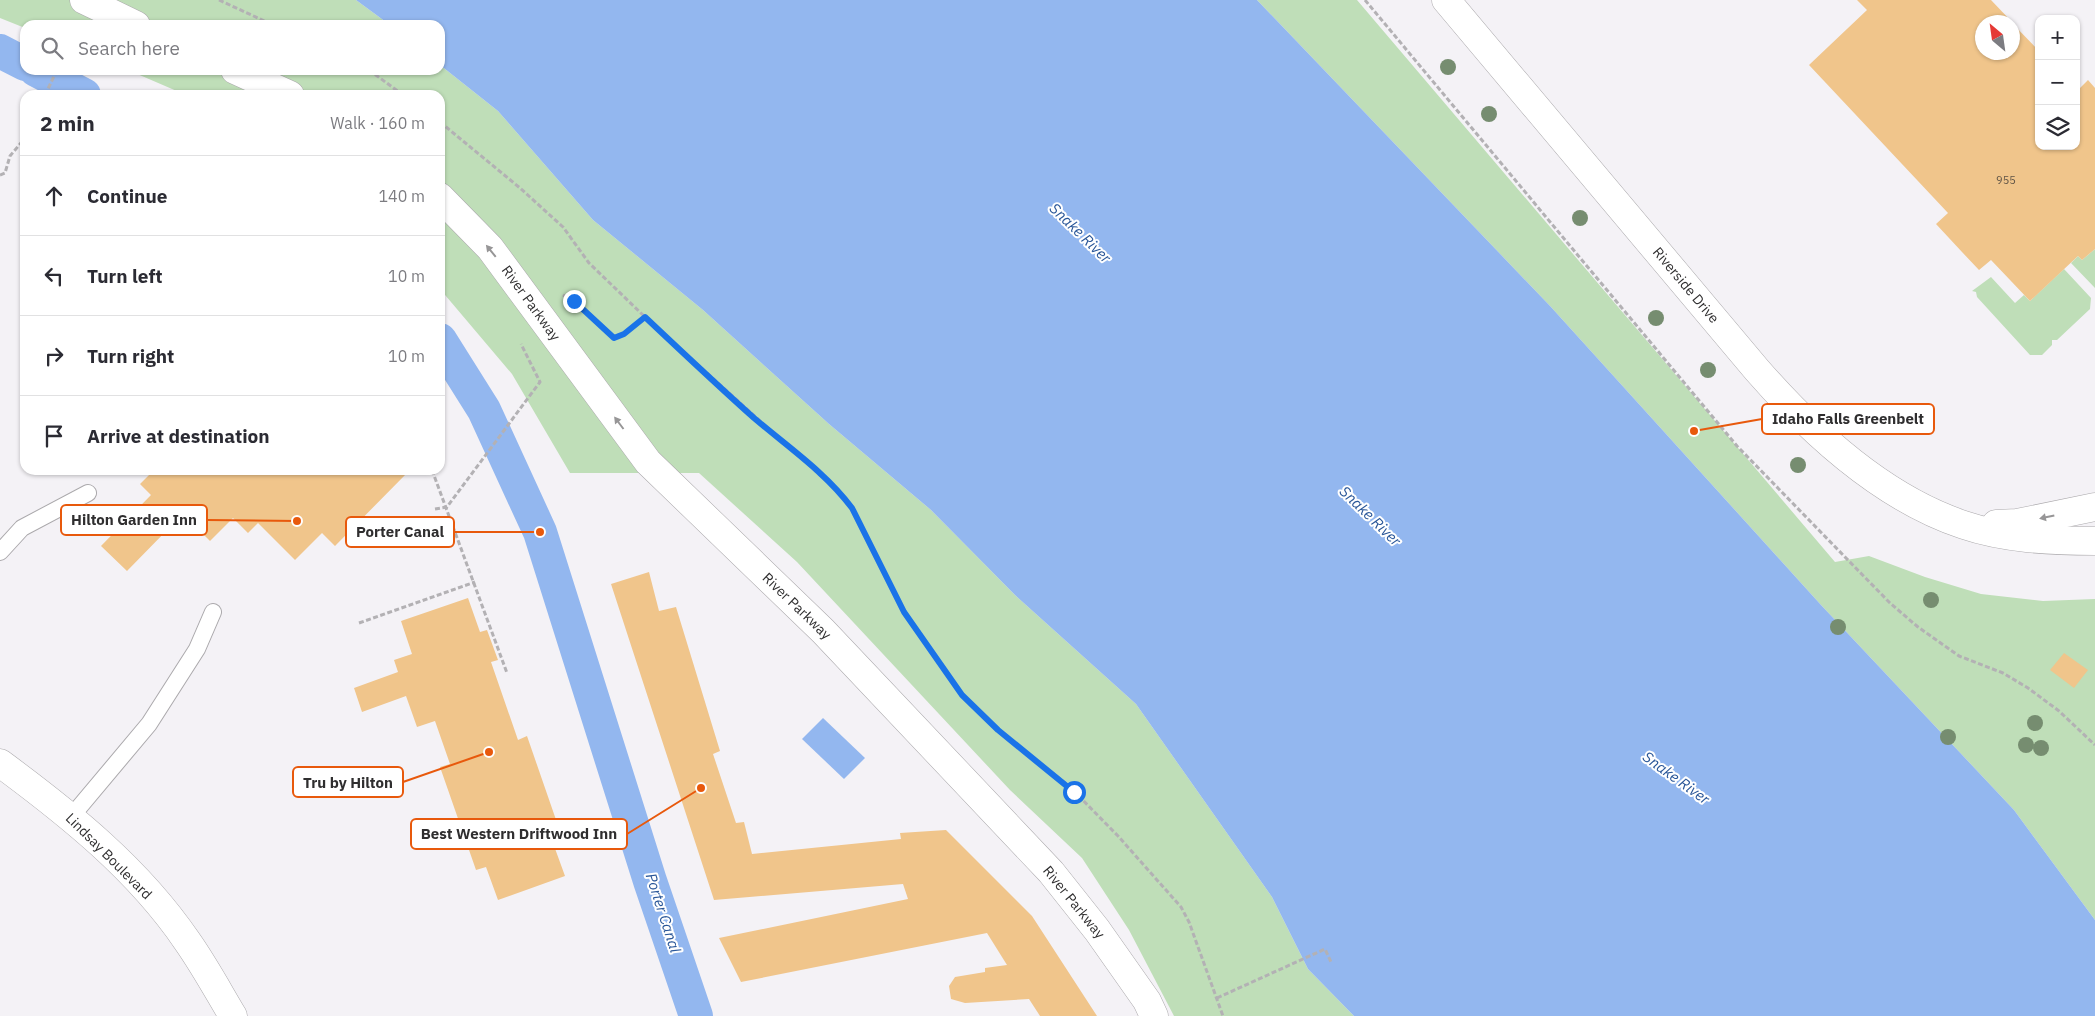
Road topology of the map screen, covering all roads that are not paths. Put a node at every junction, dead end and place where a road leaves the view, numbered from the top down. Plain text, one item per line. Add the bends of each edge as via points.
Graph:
1 (84, 0) edge
2 (1446, 0) edge
3 (126, 20) edge
4 (246, 75) edge
5 (279, 90) edge
6 (445, 202) edge
7 (88, 493) dead end
8 (2095, 507) edge
9 (1965, 525) junction
10 (2095, 541) edge
11 (0, 552) edge
12 (213, 612) dead end
13 (0, 763) edge
14 (71, 817) junction
15 (233, 1016) edge
16 (1154, 1016) edge

1 - 3 street
2 - 9 street, Riverside Drive via 1792,411 1832,447 1889,488 1930,511
4 - 5 street
16 -> 6 street, River Parkway via 1097,930 1051,872 823,631 648,462 490,248
7 - 11 lane via 22,528
8 -> 9 street, Riverside Drive via 2016,523
9 - 10 street, Riverside Drive via 2033,539
12 - 14 lane via 197,649 149,724
13 - 14 street, Lindsay Boulevard
14 - 15 street, Lindsay Boulevard via 139,882 187,940

